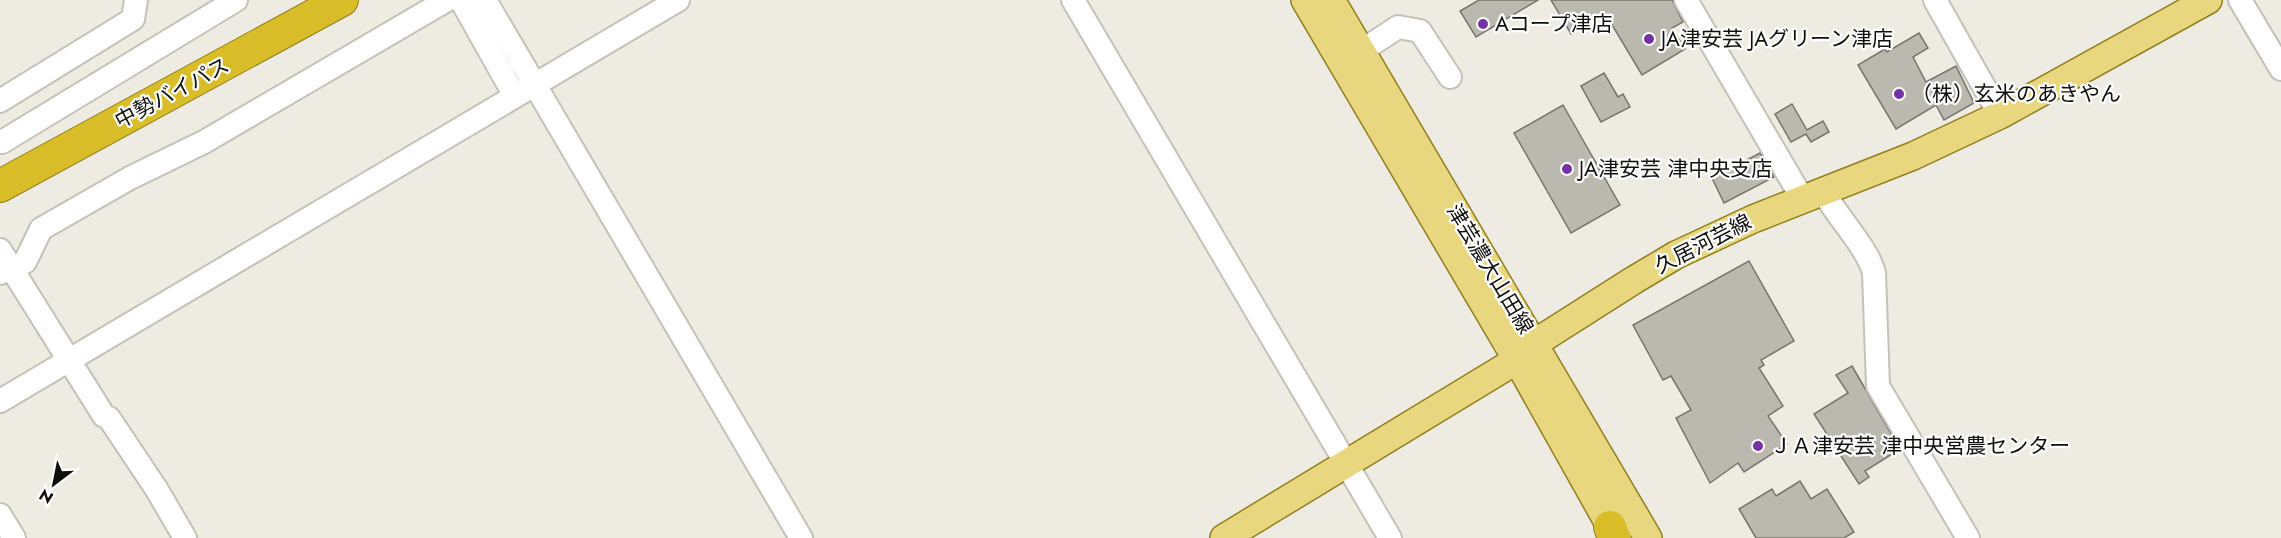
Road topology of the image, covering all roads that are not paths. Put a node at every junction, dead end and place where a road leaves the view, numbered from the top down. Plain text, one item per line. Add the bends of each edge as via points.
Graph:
1 (136, 0) edge
2 (236, 0) edge
3 (326, 0) edge
4 (337, 0) edge
5 (342, 0) edge
6 (447, 0) edge
7 (461, 0) edge
8 (485, 0) edge
9 (500, 0) edge
10 (678, 0) edge
11 (1073, 0) edge
12 (1305, 0) edge
13 (1330, 0) edge
14 (1686, 0) edge
15 (1935, 0) edge
16 (2208, 0) edge
17 (2240, 0) edge
18 (272, 39) junction
19 (1351, 56) junction
20 (2281, 69) edge
21 (1450, 76) dead end
22 (540, 82) junction
23 (515, 96) junction
24 (0, 101) edge
25 (2000, 115) junction
26 (0, 141) edge
27 (0, 186) edge
28 (1813, 194) junction
29 (4, 264) edge
30 (1526, 351) junction
31 (69, 361) junction
32 (0, 401) edge
33 (1346, 465) junction
34 (0, 515) edge
35 (1613, 534) edge
36 (14, 538) edge
37 (185, 538) edge
38 (801, 538) edge
39 (1224, 538) edge
40 (1390, 538) edge
41 (1648, 538) edge
42 (1968, 538) edge

1 - 24 street via 133,19
2 - 26 street
3 - 18 highway
4 - 18 highway
5 - 18 highway, 中勢バイパス
6 - 29 street via 204,142 130,178 41,229 25,262
7 - 23 street
8 - 22 street
9 - 22 street
10 - 22 street
11 - 33 street
12 - 19 main road, 津芸濃大山田線
13 - 19 main road, 津芸濃大山田線
14 - 28 street
15 - 25 street
16 - 25 main road, 久居河芸線
17 - 20 street
18 - 27 highway, 中勢バイパス
19 - 21 street via 1398,27 1420,31
19 - 30 main road, 津芸濃大山田線
22 - 23 street
22 - 38 street
23 - 31 street
25 - 28 main road, 久居河芸線 via 1913,156
28 - 30 main road, 久居河芸線 via 1676,255
28 - 42 street via 1833,210 1871,261 1878,386
29 - 31 street
30 - 33 main road, 久居河芸線
30 - 35 main road, 津芸濃大山田線
30 - 41 main road, 津芸濃大山田線
31 - 32 street
31 - 37 street
33 - 39 main road, 久居河芸線
33 - 40 street
34 - 36 street

